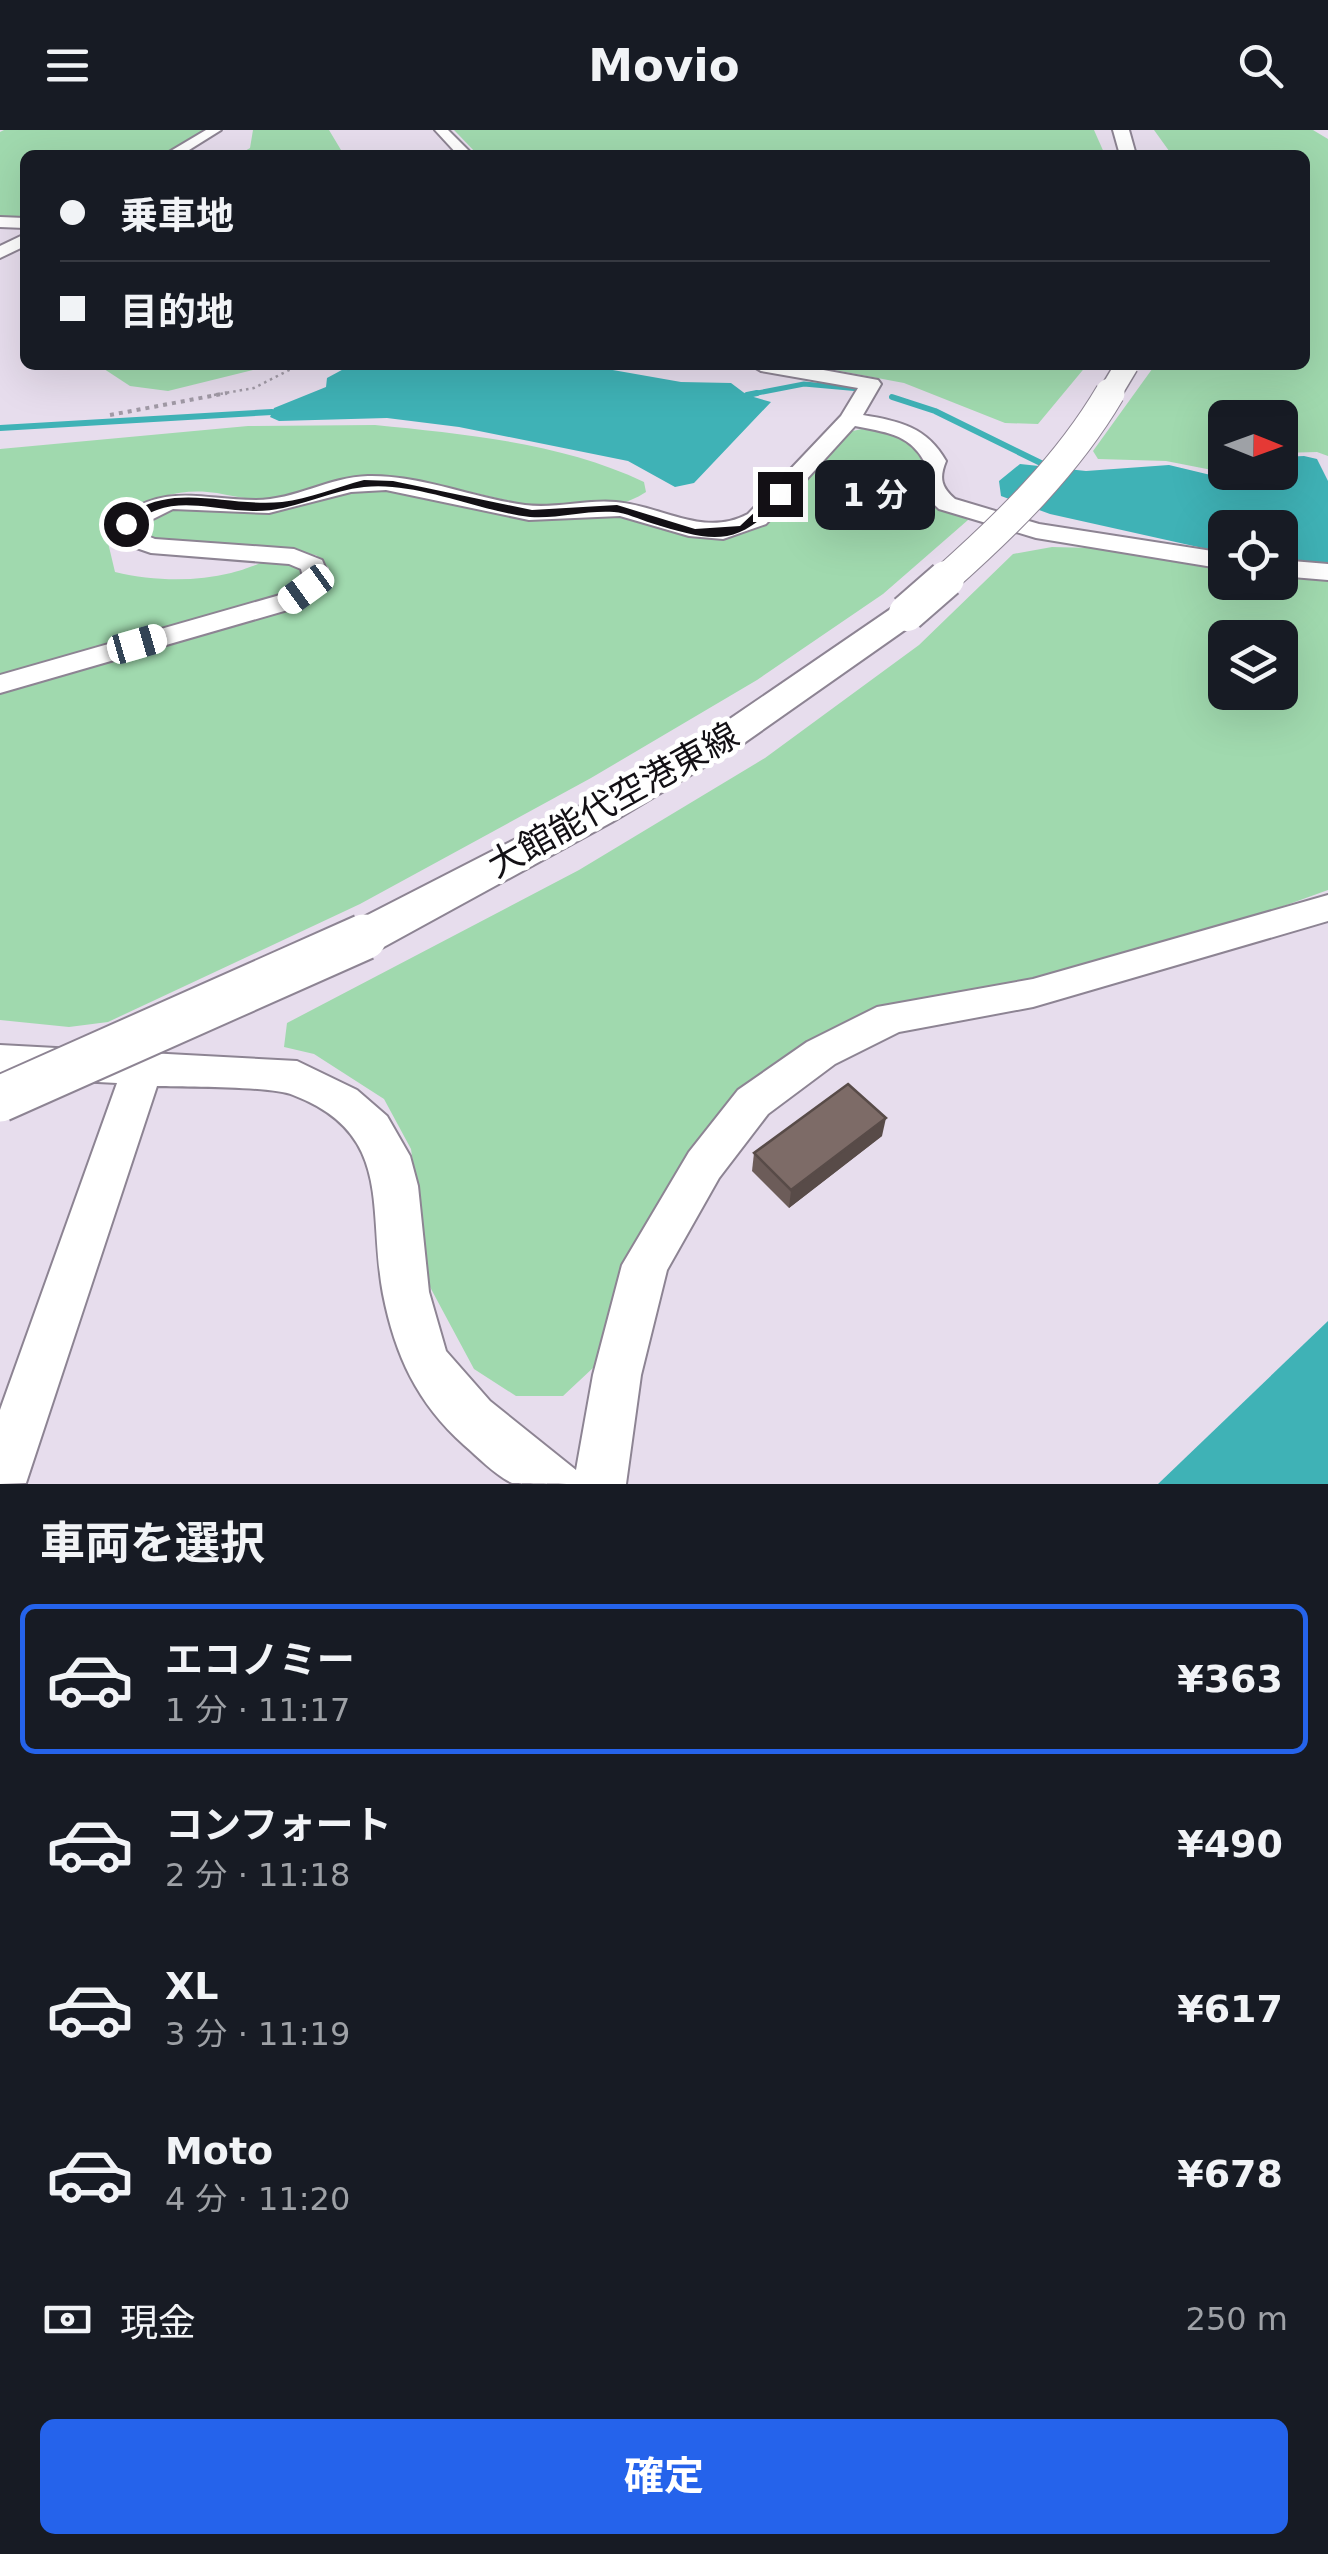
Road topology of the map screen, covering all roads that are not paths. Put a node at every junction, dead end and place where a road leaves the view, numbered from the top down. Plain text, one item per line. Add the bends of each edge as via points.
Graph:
1 (215, 130) edge
2 (441, 130) edge
3 (181, 150) edge
4 (461, 150) edge
5 (790, 370) edge
6 (1123, 370) edge
7 (850, 419) junction
8 (1208, 559) edge
9 (1298, 570) edge
10 (1328, 572) edge
11 (0, 684) edge
12 (1328, 908) edge
13 (0, 1062) edge
14 (142, 1069) junction
15 (0, 1099) edge
16 (0, 1483) edge
17 (556, 1484) edge
18 (600, 1484) edge

1 - 3 street
2 - 4 street
5 - 7 street via 871,384
6 - 15 main road, 大館能代空港東線, bridge via 1102,410 1021,512 907,613 731,736 364,936
7 - 8 street via 927,441 935,460 929,476 934,493 947,504 1036,530
7 - 11 street via 757,519 722,533 694,532 617,508 532,513 393,485 342,487 253,508 163,501 126,524 128,537 151,546 294,558 314,565 317,579 289,601
9 - 10 street
12 - 18 street via 1033,993 891,1018 821,1053 752,1102 704,1164 645,1265 617,1376
13 - 14 street
14 - 16 street
14 - 17 street via 297,1077 334,1093 376,1127 395,1166 406,1301 429,1369 471,1418

